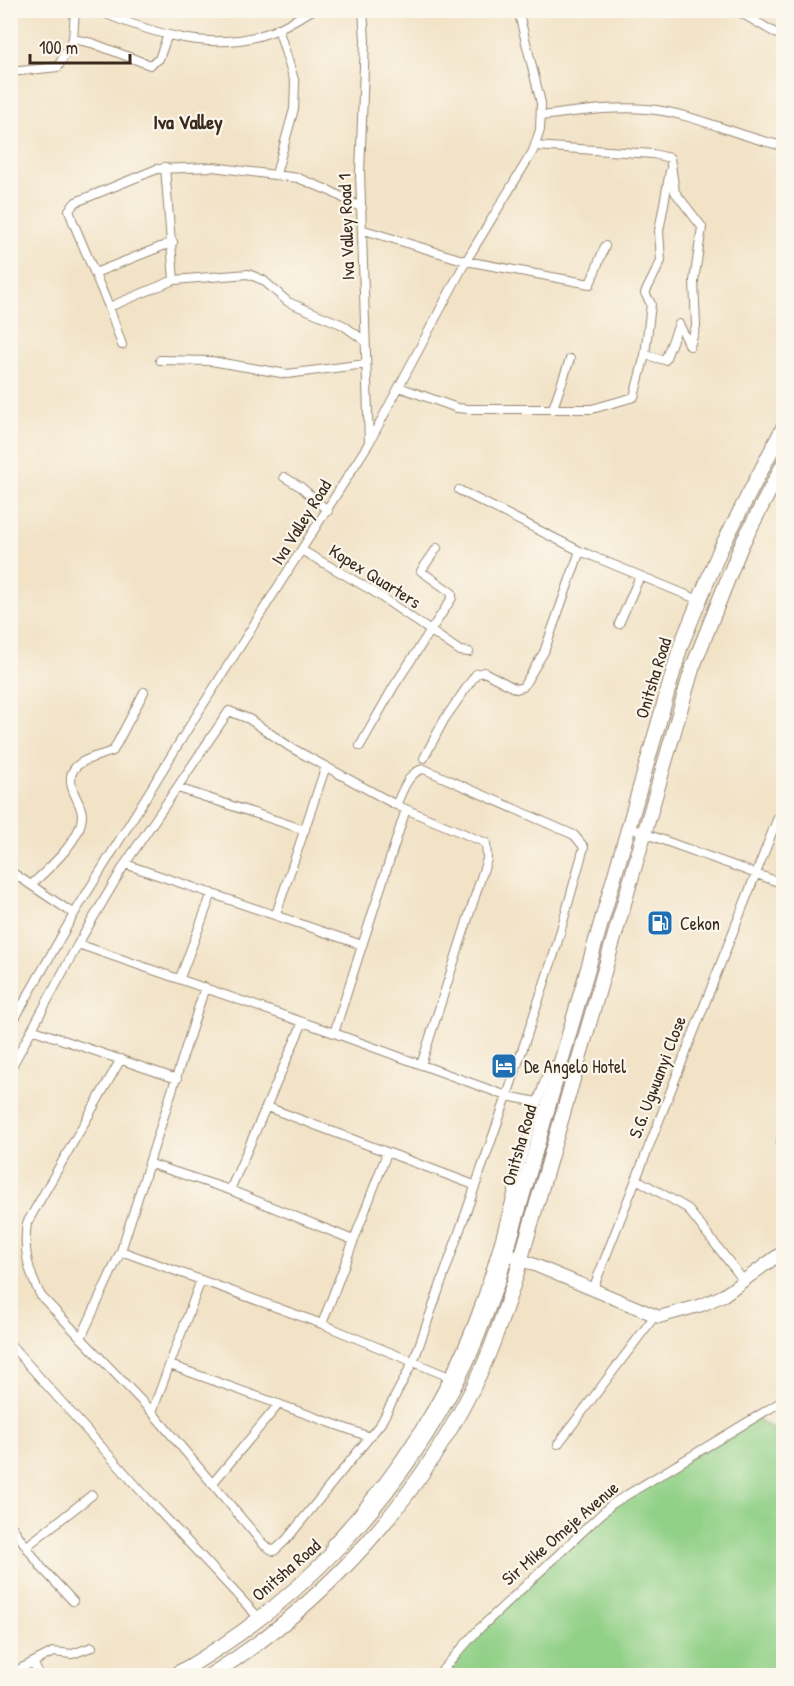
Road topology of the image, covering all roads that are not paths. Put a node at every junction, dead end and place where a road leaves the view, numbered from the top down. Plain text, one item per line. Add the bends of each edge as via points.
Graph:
1 (75, 10) edge
2 (96, 10) edge
3 (313, 10) edge
4 (363, 10) edge
5 (518, 10) edge
6 (736, 10) edge
7 (278, 28) junction
8 (167, 37) junction
9 (783, 38) edge
10 (72, 39) junction
11 (10, 72) edge
12 (541, 116) junction
13 (535, 146) junction
14 (783, 146) edge
15 (672, 161) junction
16 (165, 167) junction
17 (276, 174) junction
18 (362, 208) junction
19 (364, 230) junction
20 (172, 242) junction
21 (605, 246) dead end
22 (466, 261) junction
23 (95, 273) junction
24 (174, 280) junction
25 (109, 308) junction
26 (366, 341) junction
27 (122, 345) dead end
28 (645, 355) junction
29 (570, 358) dead end
30 (160, 360) dead end
31 (366, 364) junction
32 (399, 387) junction
33 (553, 408) junction
34 (783, 426) edge
35 (369, 443) junction
36 (783, 463) edge
37 (284, 477) dead end
38 (459, 490) dead end
39 (328, 511) junction
40 (437, 548) dead end
41 (580, 550) junction
42 (303, 551) junction
43 (640, 576) junction
44 (699, 600) junction
45 (619, 624) dead end
46 (429, 630) junction
47 (469, 652) dead end
48 (144, 692) dead end
49 (360, 746) dead end
50 (424, 758) dead end
51 (326, 766) junction
52 (178, 788) junction
53 (783, 802) edge
54 (396, 805) junction
55 (406, 809) junction
56 (627, 827) junction
57 (305, 830) junction
58 (645, 832) junction
59 (125, 864) junction
60 (11, 873) edge
61 (755, 873) junction
62 (783, 884) edge
63 (31, 885) junction
64 (212, 893) junction
65 (74, 914) junction
66 (276, 914) junction
67 (78, 944) junction
68 (362, 945) junction
69 (180, 978) junction
70 (205, 987) junction
71 (303, 1022) junction
72 (10, 1027) edge
73 (34, 1030) junction
74 (334, 1033) junction
75 (121, 1059) junction
76 (420, 1065) junction
77 (561, 1066) junction
78 (10, 1070) edge
79 (177, 1078) junction
80 (507, 1096) junction
81 (537, 1102) junction
82 (267, 1107) junction
83 (783, 1128) edge
84 (783, 1152) edge
85 (387, 1153) junction
86 (151, 1164) junction
87 (638, 1180) junction
88 (474, 1185) junction
89 (230, 1190) junction
90 (353, 1240) junction
91 (121, 1251) junction
92 (783, 1251) edge
93 (507, 1253) junction
94 (521, 1260) junction
95 (201, 1280) junction
96 (744, 1281) junction
97 (593, 1289) junction
98 (654, 1317) junction
99 (322, 1324) junction
100 (81, 1338) junction
101 (10, 1344) edge
102 (414, 1360) junction
103 (170, 1365) junction
104 (447, 1376) junction
105 (783, 1400) edge
106 (279, 1404) junction
107 (152, 1412) junction
108 (370, 1437) junction
109 (558, 1444) dead end
110 (212, 1484) junction
111 (92, 1496) dead end
112 (10, 1524) edge
113 (27, 1546) junction
114 (330, 1558) junction
115 (73, 1601) dead end
116 (259, 1618) junction
117 (92, 1647) dead end
118 (34, 1663) junction
119 (10, 1674) edge
120 (39, 1676) edge
121 (173, 1676) edge
122 (209, 1676) edge
123 (437, 1676) edge

1 - 10 street
2 - 8 street
3 - 7 street
4 - 18 street, Iva Valley Road 1
5 - 12 street, Iva Valley Road
6 - 9 street
7 - 8 street via 226,41
7 - 17 street via 295,83 294,109
8 - 10 street via 153,65
10 - 11 street via 58,67
12 - 13 street, Iva Valley Road
12 - 14 street via 646,109
13 - 15 street via 653,154
13 - 22 street, Iva Valley Road
15 - 28 street via 659,231 661,261 645,293 651,304
15 - 28 street via 675,192 702,227 694,281 696,326 690,346 679,324 665,360
16 - 17 street via 213,167
16 - 20 street
16 - 23 street via 72,205 69,210 73,222
17 - 18 street via 319,187
18 - 19 street, Iva Valley Road 1
19 - 22 street
19 - 26 street, Iva Valley Road 1
20 - 23 street
20 - 24 street
21 - 22 street via 591,284
22 - 32 street, Iva Valley Road
23 - 25 street
24 - 25 street
24 - 26 street via 248,274 263,280 288,302 343,325
25 - 27 street
26 - 31 street, Iva Valley Road 1
28 - 33 street via 634,397 598,409
29 - 33 street
30 - 31 street via 212,361 287,374
31 - 35 street, Iva Valley Road 1
32 - 33 street via 458,408
32 - 35 street, Iva Valley Road
34 - 44 main road, Onitsha Road
35 - 39 street, Iva Valley Road
36 - 58 main road, Onitsha Road via 741,546 692,669
37 - 39 street
38 - 41 street
39 - 42 street, Iva Valley Road
40 - 46 street, Kopex Quarters via 421,571 452,593 451,601
41 - 43 street
41 - 50 street via 544,652 523,687 516,689 484,672 476,674
42 - 46 street, Kopex Quarters
42 - 65 street, Iva Valley Road
43 - 44 street
43 - 45 street
44 - 56 main road, Onitsha Road via 681,645
46 - 47 street, Kopex Quarters via 460,651
46 - 49 street, Kopex Quarters
48 - 63 street via 113,751 79,764 72,771 70,783 82,813 81,821 57,861
51 - 52 street via 229,711
51 - 54 street
51 - 57 street
52 - 57 street
52 - 59 street
53 - 61 street, S.G. Ugwuanyi Close
54 - 55 street
54 - 80 street via 410,777 424,769 574,835 584,847 555,951
55 - 68 street
55 - 76 street via 478,838 488,849
56 - 58 street
56 - 77 main road, Onitsha Road
57 - 66 street
58 - 61 street
58 - 94 main road, Onitsha Road
59 - 64 street
59 - 67 street
60 - 63 street
61 - 62 street
61 - 87 street, S.G. Ugwuanyi Close
63 - 65 street
64 - 66 street
64 - 69 street
65 - 72 street, Iva Valley Road
66 - 68 street
67 - 69 street
67 - 73 street
68 - 74 street
69 - 70 street
70 - 71 street
70 - 79 street
71 - 74 street
71 - 82 street
73 - 75 street
73 - 78 street
74 - 76 street
75 - 79 street
75 - 100 street via 27,1223 25,1238 31,1278 41,1296
76 - 80 street
77 - 81 street via 554,1065 548,1071
77 - 93 main road, Onitsha Road
79 - 86 street
80 - 81 street
80 - 88 street
81 - 104 street via 480,1305
82 - 85 street
82 - 89 street
83 - 84 street
85 - 88 street
85 - 90 street
86 - 89 street
86 - 91 street
87 - 96 street via 687,1208
87 - 97 street, S.G. Ugwuanyi Close
88 - 102 street
89 - 90 street
90 - 99 street
91 - 95 street
91 - 100 street
92 - 96 main road
93 - 94 main road
93 - 114 main road, Onitsha Road via 473,1347 426,1434 391,1486
94 - 97 main road
94 - 122 main road, Onitsha Road via 481,1371 441,1442 399,1504 300,1610
95 - 99 street
95 - 103 street
96 - 98 main road via 702,1305
97 - 98 main road
98 - 109 street
99 - 102 street
100 - 107 street
101 - 116 street
102 - 104 street
102 - 108 street
103 - 106 street
103 - 107 street
104 - 114 street via 389,1475 331,1543
105 - 123 street, Sir Mike Omeje Avenue via 612,1504 521,1588
106 - 108 street
106 - 110 street
107 - 110 street
108 - 110 street via 274,1551 264,1545
111 - 113 street
112 - 113 street
113 - 115 street
114 - 116 main road, Onitsha Road
116 - 121 main road, Onitsha Road
117 - 118 street via 72,1654 53,1652
118 - 119 street
118 - 120 street

